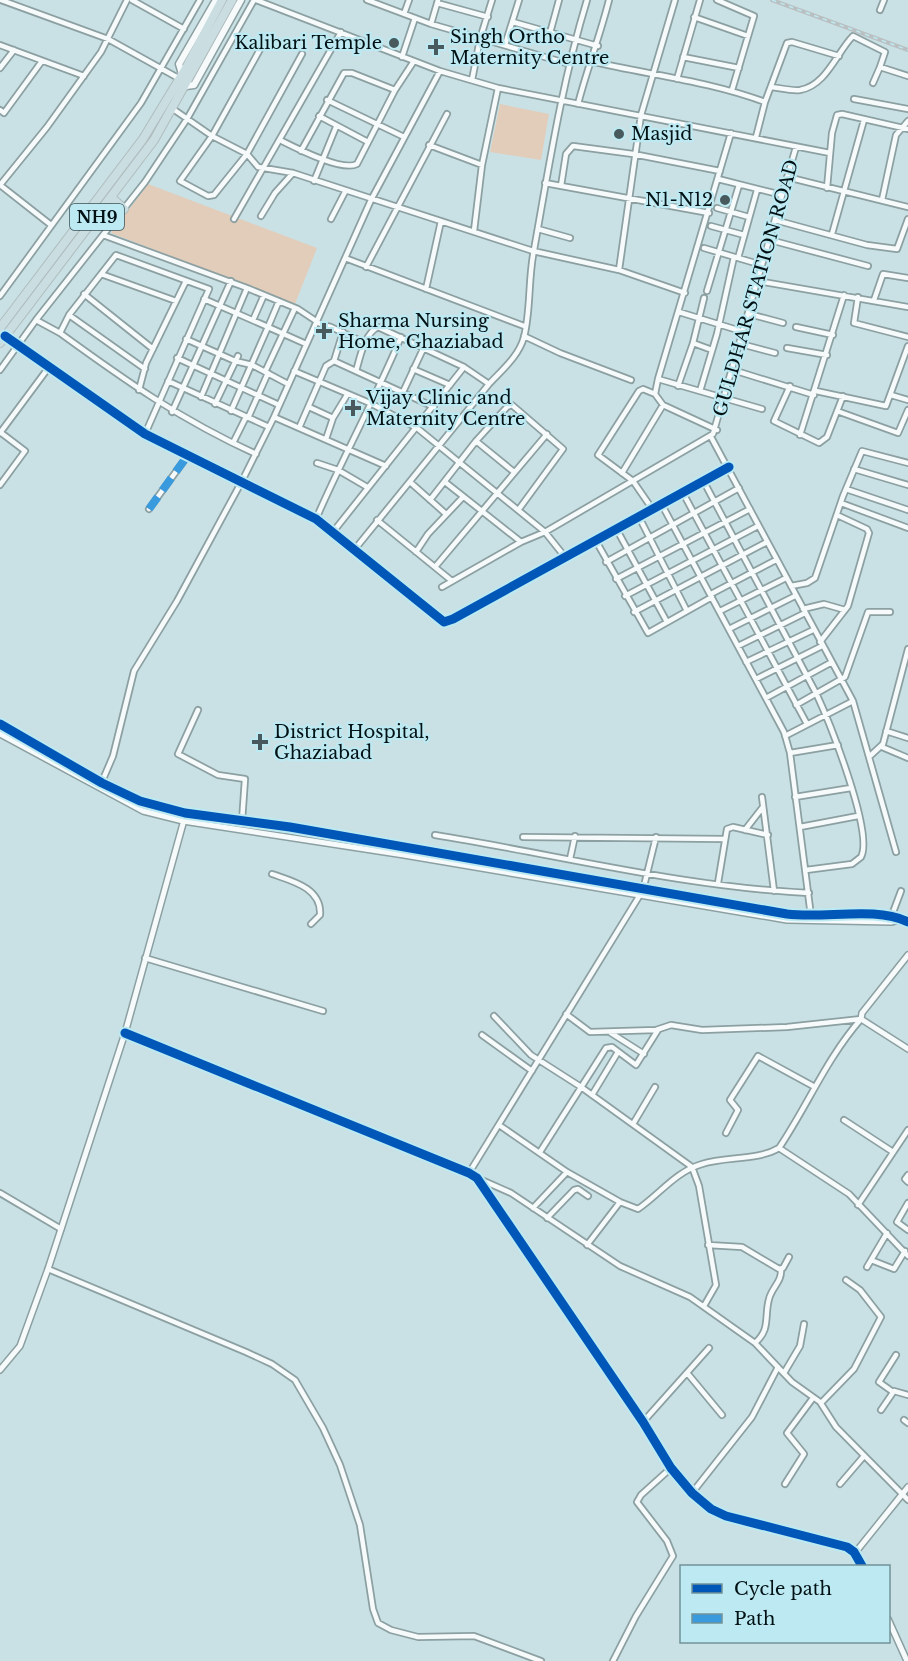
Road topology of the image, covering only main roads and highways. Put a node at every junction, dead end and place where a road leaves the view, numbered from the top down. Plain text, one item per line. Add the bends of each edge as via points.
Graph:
1 (216, 0) edge
2 (222, 0) edge
3 (232, 0) edge
4 (242, 0) edge
5 (195, 60) junction
6 (181, 76) junction
7 (186, 86) junction
8 (112, 198) junction
9 (124, 209) road end
10 (80, 224) junction
11 (87, 230) junction
12 (68, 240) junction
13 (75, 245) junction
14 (0, 328) edge
15 (3, 340) edge

1 - 6 main road via 179,64
2 - 5 highway, NH9
3 - 5 highway, NH9
4 - 7 main road via 194,85
5 - 6 highway, NH9
5 - 7 highway, NH9
6 - 10 highway, NH9 via 143,139
7 - 8 highway, NH9
8 - 9 highway
8 - 11 highway, NH9
10 - 11 highway
10 - 12 highway, NH9
11 - 13 highway, NH9
12 - 13 highway
12 - 14 highway, NH9
13 - 15 highway, NH9

